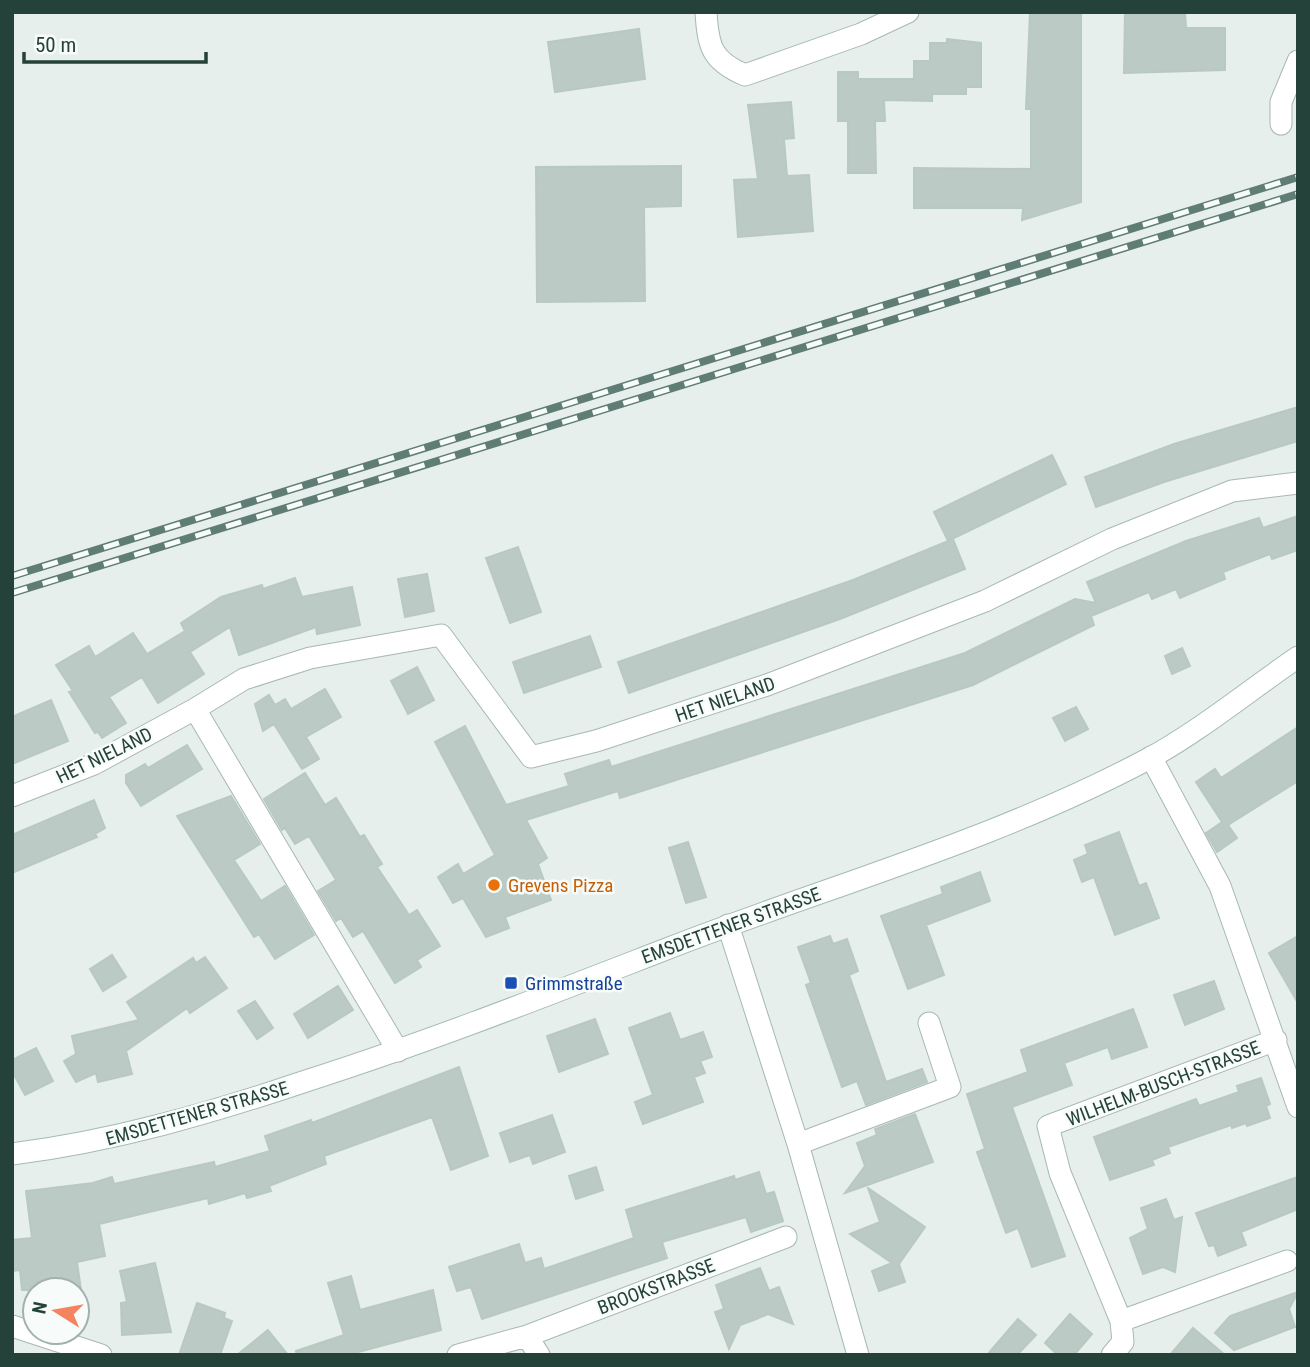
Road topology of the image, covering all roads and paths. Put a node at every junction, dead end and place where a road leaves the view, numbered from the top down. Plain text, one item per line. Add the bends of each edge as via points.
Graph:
1 (706, 12) edge
2 (908, 12) edge
3 (1298, 61) edge
4 (1281, 124) dead end
5 (1298, 483) edge
6 (1298, 657) edge
7 (195, 709) junction
8 (1152, 757) junction
9 (12, 796) edge
10 (728, 925) junction
11 (929, 1023) dead end
12 (1276, 1040) junction
13 (398, 1051) junction
14 (1298, 1107) edge
15 (798, 1144) junction
16 (12, 1154) edge
17 (786, 1237) dead end
18 (1287, 1262) dead end
19 (1121, 1321) junction
20 (12, 1325) edge
21 (527, 1336) junction
22 (854, 1354) edge
23 (101, 1355) edge
24 (457, 1355) edge
25 (539, 1355) edge
26 (1112, 1355) edge

1 - 2 street via 708,38 722,65 744,75 861,34
3 - 4 street via 1281,102
5 - 7 street, HET NIELAND via 1232,491 1112,539 985,601 767,685 596,741 531,757 441,635 310,658 244,679
6 - 8 street, EMSDETTENER STRASSE
7 - 9 street, HET NIELAND via 94,764
7 - 13 street
8 - 10 street, EMSDETTENER STRASSE via 1039,811
8 - 12 street, WILHELM-BUSCH-STRASSE via 1220,886
10 - 13 street, EMSDETTENER STRASSE
10 - 15 street
11 - 15 street via 950,1087
12 - 14 street, WILHELM-BUSCH-STRASSE
12 - 19 street, WILHELM-BUSCH-STRASSE via 1048,1126 1060,1173
13 - 16 street, EMSDETTENER STRASSE via 160,1126 107,1140
15 - 22 street
17 - 21 street, BROOKSTRASSE
18 - 19 street
19 - 26 street via 1123,1342
20 - 23 street
21 - 24 street, BROOKSTRASSE
21 - 25 street

